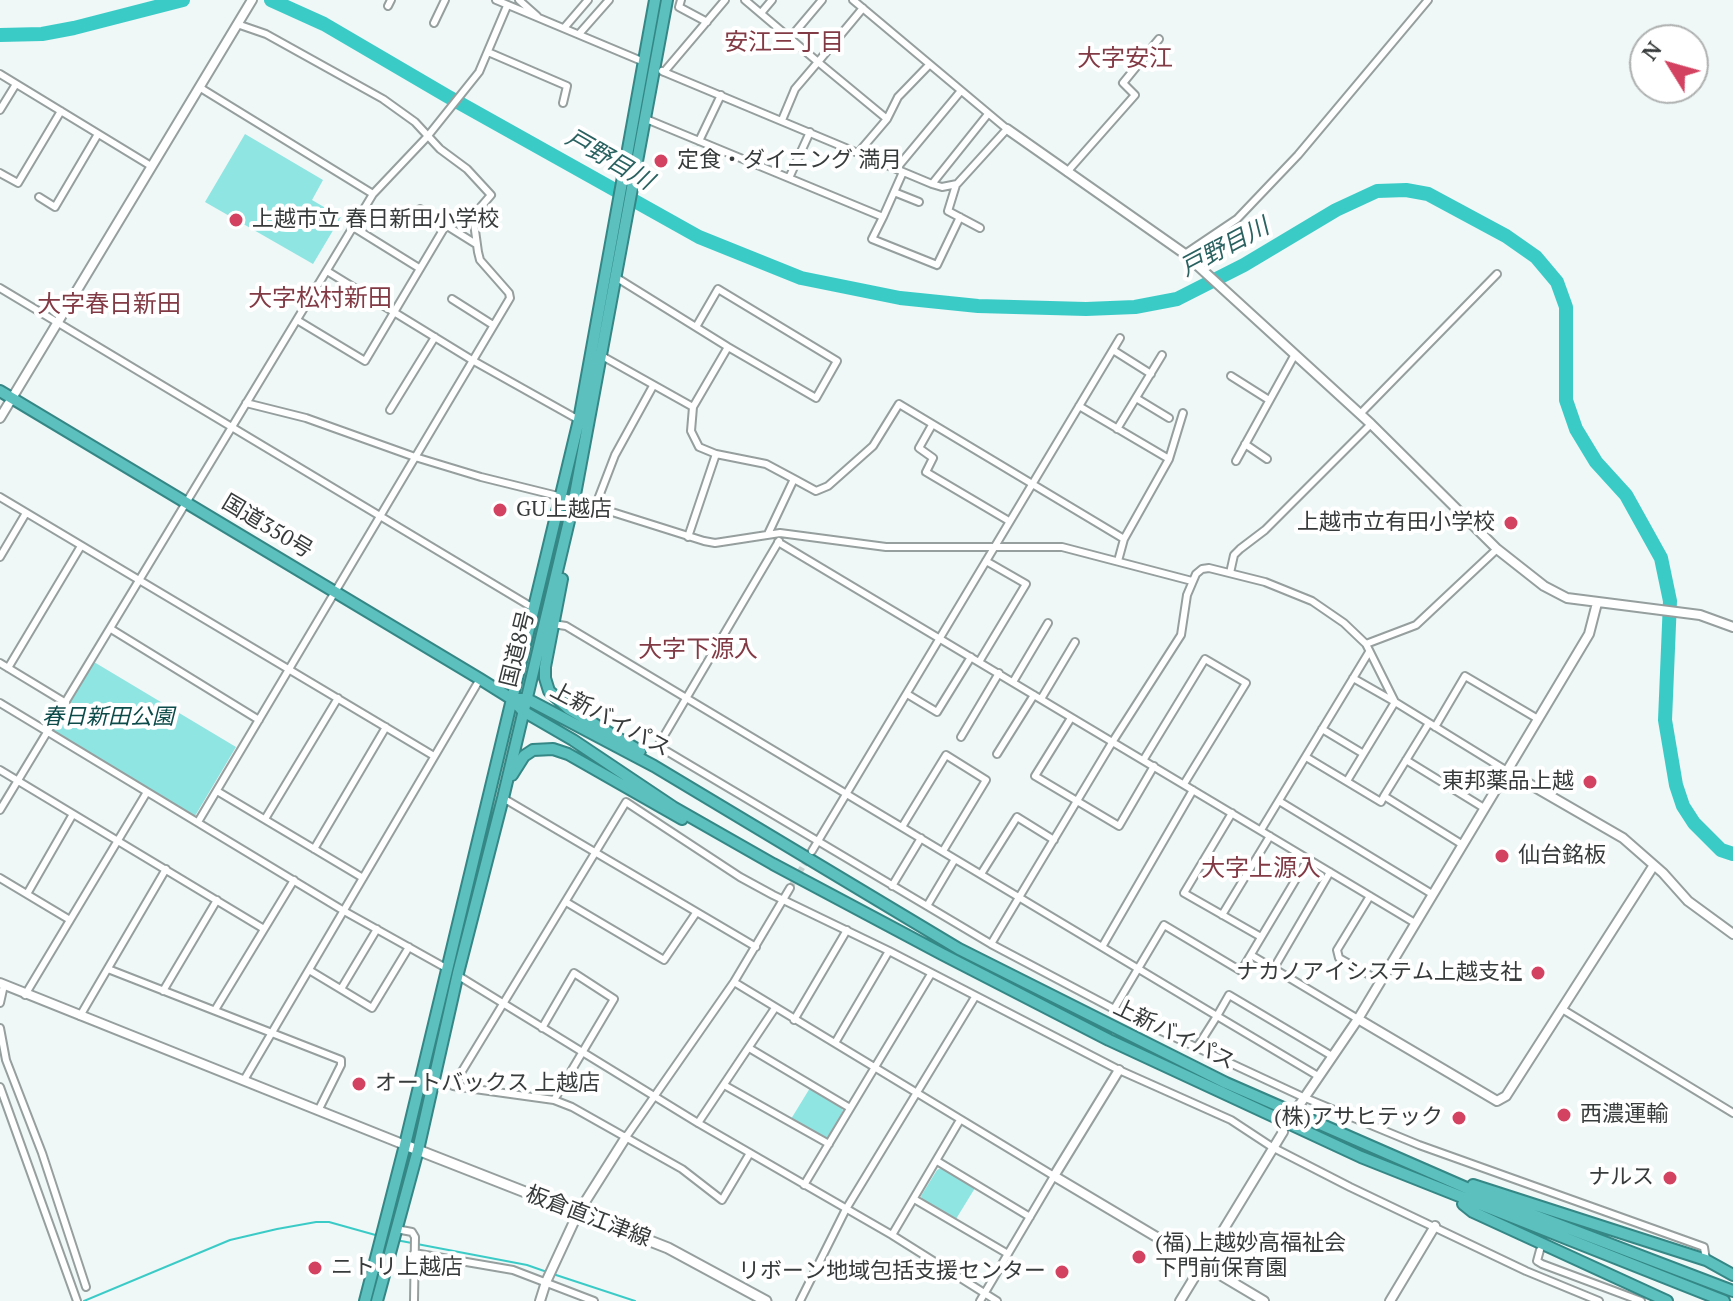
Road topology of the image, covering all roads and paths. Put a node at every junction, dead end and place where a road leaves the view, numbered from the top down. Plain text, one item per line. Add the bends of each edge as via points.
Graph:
1 (252, 0) edge
2 (445, 0) edge
3 (496, 0) edge
4 (519, 0) edge
5 (587, 0) edge
6 (609, 0) edge
7 (655, 0) edge
8 (667, 0) edge
9 (681, 0) edge
10 (725, 0) edge
11 (745, 0) edge
12 (772, 0) edge
13 (822, 0) edge
14 (853, 0) edge
15 (1428, 0) edge
16 (507, 6) junction
17 (863, 8) junction
18 (761, 13) junction
19 (541, 19) junction
20 (707, 22) junction
21 (434, 23) dead end
22 (237, 24) junction
23 (564, 28) junction
24 (579, 34) junction
25 (790, 38) junction
26 (1159, 39) dead end
27 (488, 52) junction
28 (642, 61) junction
29 (818, 62) junction
30 (929, 65) junction
31 (659, 70) junction
32 (0, 74) edge
33 (16, 84) junction
34 (198, 87) junction
35 (960, 92) junction
36 (721, 95) junction
37 (563, 103) dead end
38 (0, 110) edge
39 (61, 111) junction
40 (988, 114) junction
41 (646, 119) junction
42 (887, 119) junction
43 (782, 120) junction
44 (1007, 129) junction
45 (810, 132) junction
46 (98, 134) junction
47 (427, 137) junction
48 (699, 141) junction
49 (858, 153) junction
50 (151, 166) junction
51 (899, 170) junction
52 (1067, 172) junction
53 (0, 173) edge
54 (789, 178) junction
55 (932, 184) junction
56 (956, 185) junction
57 (894, 192) junction
58 (373, 194) junction
59 (39, 197) dead end
60 (919, 202) dead end
61 (420, 209) dead end
62 (883, 217) junction
63 (960, 217) junction
64 (446, 225) junction
65 (353, 227) junction
66 (980, 228) dead end
67 (476, 244) junction
68 (1185, 254) junction
69 (419, 268) junction
70 (327, 271) junction
71 (1497, 274) dead end
72 (617, 278) junction
73 (0, 288) edge
74 (452, 299) dead end
75 (394, 312) junction
76 (297, 320) junction
77 (57, 322) junction
78 (493, 325) junction
79 (696, 327) junction
80 (435, 337) junction
81 (1120, 338) dead end
82 (728, 347) junction
83 (1113, 350) junction
84 (1162, 355) dead end
85 (602, 356) junction
86 (1294, 356) junction
87 (472, 360) junction
88 (1151, 374) junction
89 (1231, 376) dead end
90 (653, 386) junction
91 (0, 391) edge
92 (12, 398) junction
93 (1136, 398) junction
94 (1269, 400) junction
95 (246, 403) junction
96 (1079, 406) junction
97 (693, 407) junction
98 (390, 410) dead end
99 (1183, 413) dead end
100 (1360, 414) junction
101 (0, 418) edge
102 (1169, 418) dead end
103 (579, 420) junction
104 (1371, 424) junction
105 (932, 425) junction
106 (232, 427) junction
107 (1117, 429) junction
108 (1245, 444) junction
109 (716, 454) junction
110 (415, 457) junction
111 (1169, 459) junction
112 (1267, 459) dead end
113 (1236, 461) dead end
114 (794, 479) junction
115 (1031, 484) junction
116 (0, 497) edge
117 (562, 497) junction
118 (574, 500) junction
119 (188, 503) junction
120 (595, 507) junction
121 (26, 513) junction
122 (380, 514) junction
123 (1009, 521) junction
124 (780, 533) junction
125 (768, 534) junction
126 (688, 537) junction
127 (1124, 539) junction
128 (778, 542) junction
129 (81, 546) junction
130 (994, 549) junction
131 (1497, 549) junction
132 (0, 557) edge
133 (986, 561) junction
134 (1118, 561) junction
135 (1230, 573) junction
136 (140, 580) junction
137 (1192, 581) junction
138 (334, 591) junction
139 (1597, 603) junction
140 (535, 609) junction
141 (1048, 623) dead end
142 (549, 624) junction
143 (1733, 627) edge
144 (111, 629) junction
145 (940, 638) junction
146 (1075, 642) dead end
147 (1366, 644) junction
148 (1369, 652) junction
149 (971, 657) junction
150 (979, 662) junction
151 (0, 663) edge
152 (8, 668) junction
153 (290, 669) junction
154 (999, 673) junction
155 (1353, 678) junction
156 (480, 679) junction
157 (1013, 682) junction
158 (907, 694) junction
159 (1034, 695) junction
160 (338, 698) junction
161 (686, 698) junction
162 (512, 699) junction
163 (527, 699) junction
164 (1041, 699) junction
165 (1395, 702) junction
166 (0, 703) edge
167 (66, 703) junction
168 (523, 711) junction
169 (1071, 718) junction
170 (1538, 719) junction
171 (259, 720) junction
172 (1432, 725) junction
173 (386, 727) junction
174 (1322, 729) junction
175 (48, 732) junction
176 (961, 737) dead end
177 (1113, 741) junction
178 (1362, 753) junction
179 (997, 754) dead end
180 (434, 756) junction
181 (1306, 757) junction
182 (1144, 759) junction
183 (1406, 760) junction
184 (1154, 766) junction
185 (0, 770) edge
186 (1507, 771) junction
187 (18, 781) junction
188 (1347, 781) junction
189 (506, 784) junction
190 (1184, 784) junction
191 (1193, 790) junction
192 (217, 791) junction
193 (147, 792) junction
194 (847, 794) junction
195 (708, 796) junction
196 (1384, 796) junction
197 (503, 798) junction
198 (1077, 801) junction
199 (1279, 801) junction
200 (1484, 808) junction
201 (0, 810) edge
202 (1232, 813) junction
203 (73, 814) junction
204 (265, 819) junction
205 (198, 822) junction
206 (902, 827) junction
207 (1261, 830) junction
208 (1270, 836) junction
209 (921, 838) junction
210 (819, 840) junction
211 (1054, 840) junction
212 (118, 841) junction
213 (1463, 845) junction
214 (314, 849) junction
215 (597, 851) junction
216 (812, 851) tunnel mouth
217 (943, 851) junction
218 (955, 859) junction
219 (1308, 859) junction
220 (773, 864) junction
221 (1654, 865) junction
222 (166, 869) junction
223 (1330, 872) junction
224 (981, 874) junction
225 (0, 878) edge
226 (363, 878) junction
227 (294, 880) junction
228 (892, 886) junction
229 (790, 888) tunnel mouth
230 (27, 894) junction
231 (1432, 894) junction
232 (1370, 896) junction
233 (1019, 898) junction
234 (217, 900) junction
235 (784, 900) junction
236 (566, 902) junction
237 (927, 906) junction
238 (344, 911) junction
239 (696, 913) junction
240 (1222, 915) junction
241 (70, 920) junction
242 (1415, 923) junction
243 (264, 929) junction
244 (377, 929) junction
245 (847, 930) junction
246 (1733, 934) edge
247 (1261, 937) junction
248 (991, 944) junction
249 (409, 947) junction
250 (756, 947) junction
251 (1102, 947) junction
252 (889, 951) junction
253 (1251, 955) junction
254 (446, 968) junction
255 (1274, 968) junction
256 (108, 969) junction
257 (1138, 969) junction
258 (309, 970) junction
259 (931, 974) junction
260 (457, 975) junction
261 (1380, 981) junction
262 (734, 982) junction
263 (2, 984) edge
264 (341, 989) junction
265 (163, 991) junction
266 (25, 995) junction
267 (975, 997) junction
268 (0, 1003) edge
269 (503, 1005) junction
270 (775, 1008) junction
271 (1114, 1009) junction
272 (1562, 1009) junction
273 (215, 1010) junction
274 (80, 1016) junction
275 (1217, 1016) junction
276 (1358, 1019) junction
277 (794, 1020) junction
278 (0, 1028) edge
279 (542, 1028) junction
280 (271, 1033) junction
281 (835, 1043) junction
282 (749, 1048) junction
283 (1196, 1049) junction
284 (584, 1053) junction
285 (1332, 1056) junction
286 (874, 1069) junction
287 (1119, 1070) junction
288 (1318, 1076) junction
289 (244, 1080) junction
290 (724, 1085) junction
291 (0, 1087) edge
292 (917, 1094) junction
293 (654, 1096) junction
294 (1303, 1097) junction
295 (554, 1100) junction
296 (1298, 1107) dead end
297 (850, 1108) junction
298 (319, 1109) junction
299 (1733, 1113) edge
300 (960, 1120) junction
301 (698, 1123) junction
302 (1283, 1132) dead end
303 (626, 1137) junction
304 (829, 1144) junction
305 (405, 1145) junction
306 (1272, 1147) junction
307 (418, 1150) junction
308 (750, 1153) junction
309 (1399, 1160) junction
310 (937, 1161) junction
311 (1054, 1176) junction
312 (804, 1185) junction
313 (1447, 1194) junction
314 (1562, 1194) junction
315 (914, 1199) junction
316 (1559, 1205) dead end
317 (846, 1209) junction
318 (578, 1213) junction
319 (1030, 1217) junction
320 (1435, 1226) junction
321 (396, 1229) junction
322 (892, 1235) junction
323 (1540, 1250) dead end
324 (414, 1253) junction
325 (1008, 1254) junction
326 (1706, 1260) junction
327 (1203, 1264) junction
328 (1733, 1269) edge
329 (1733, 1275) edge
330 (546, 1282) junction
331 (86, 1287) dead end
332 (1733, 1291) edge
333 (984, 1293) junction
334 (77, 1301) edge
335 (365, 1301) edge
336 (377, 1301) edge
337 (414, 1301) edge
338 (540, 1301) edge
339 (594, 1301) edge
340 (766, 1301) edge
341 (800, 1301) edge
342 (980, 1301) edge
343 (997, 1301) edge
344 (1180, 1301) edge
345 (1264, 1301) edge
346 (1390, 1301) edge
347 (1599, 1301) edge
348 (1641, 1301) edge
349 (1667, 1301) edge
350 (1724, 1301) edge

1 - 22 street
2 - 21 street
3 - 16 street
4 - 19 street
5 - 23 street
6 - 24 street
7 - 28 highway, 国道8号
8 - 31 highway
9 - 20 street via 679,7
10 - 20 street
11 - 18 street
12 - 18 street
13 - 25 street
14 - 17 street
15 - 68 street via 1237,219
16 - 19 street
16 - 27 street
17 - 29 street
17 - 30 street
18 - 25 street
19 - 23 street
20 - 31 street
22 - 34 street
22 - 47 street via 326,65 404,114
23 - 24 street
24 - 28 street
25 - 29 street
26 - 52 street via 1123,83 1135,95
27 - 37 street via 567,86
27 - 47 street
28 - 31 street
28 - 103 highway, 国道8号
29 - 42 street
29 - 43 street via 795,89
30 - 35 street
30 - 42 street via 898,97
31 - 36 street
31 - 41 highway
32 - 33 street
33 - 38 street
33 - 39 street
34 - 50 street
34 - 58 street
35 - 40 street
35 - 51 street
36 - 43 street
36 - 48 street
39 - 46 street
39 - 53 street via 18,183
40 - 44 street
40 - 55 street
41 - 48 street
41 - 72 highway
42 - 49 street
43 - 45 street
44 - 52 street
44 - 56 street
45 - 49 street
45 - 54 street
46 - 50 street
46 - 59 street via 55,207
47 - 58 street
47 - 67 street via 491,195 473,216
48 - 54 street
49 - 51 street
50 - 77 street
51 - 55 street
51 - 57 street
52 - 68 street
54 - 62 street
55 - 56 street
56 - 63 street via 948,211
57 - 60 street
57 - 62 street
58 - 65 street
61 - 64 street
62 - 63 street via 872,239 937,265
63 - 66 street
64 - 67 street
64 - 69 street
65 - 69 street
65 - 70 street
67 - 78 street via 480,260 509,293
68 - 86 street
69 - 75 street
70 - 75 street
70 - 76 street
71 - 100 street
72 - 79 street
72 - 85 highway
73 - 77 street
74 - 78 street
75 - 76 street via 365,361
75 - 80 street
76 - 95 street
77 - 92 street
77 - 106 street
78 - 87 street
79 - 82 street
79 - 82 street via 718,289 837,361 816,398
80 - 87 street
80 - 98 street
81 - 83 street
82 - 97 street
83 - 88 street
83 - 96 street
84 - 88 street
85 - 90 street
85 - 118 highway
86 - 94 street
86 - 100 street
87 - 103 street
87 - 110 street
88 - 93 street
89 - 94 street
90 - 97 street
90 - 120 street via 615,455
91 - 92 highway, 国道350号
92 - 101 street
92 - 119 highway, 国道350号
93 - 102 street
93 - 107 street
94 - 108 street
95 - 106 street
95 - 110 street
96 - 107 street
96 - 115 street
97 - 109 street via 695,444
99 - 111 street
100 - 104 street
103 - 117 highway, 国道8号
104 - 131 street
104 - 135 street via 1234,555
105 - 114 street via 899,404 873,446 828,486 816,491
105 - 115 street
105 - 123 street via 919,448 933,458 926,472
106 - 119 street
106 - 122 street
107 - 111 street
108 - 112 street
108 - 113 street
109 - 114 street via 766,464
109 - 126 street
110 - 117 street
110 - 122 street
111 - 127 street
114 - 125 street
115 - 123 street
115 - 127 street
116 - 121 street
117 - 118 street
117 - 140 highway, 国道8号
118 - 120 street
118 - 142 highway via 562,582
119 - 136 street
119 - 138 highway, 国道350号
120 - 126 street
121 - 129 street
121 - 132 street
122 - 138 street
122 - 140 street
123 - 130 street
124 - 125 street
124 - 128 street
124 - 130 street via 886,547
125 - 126 street via 715,543
127 - 134 street
128 - 145 street
128 - 161 street
129 - 136 street
129 - 152 street
130 - 133 street
130 - 134 street via 1062,547
131 - 139 street via 1553,592
131 - 147 street via 1416,625
133 - 145 street
133 - 150 street via 1026,584
134 - 137 street
135 - 137 street via 1209,568
135 - 147 street via 1312,601
136 - 144 street
136 - 153 street
137 - 177 street via 1181,635
138 - 153 street
138 - 156 highway, 国道350号
139 - 143 street via 1686,613
139 - 170 street via 1589,634
140 - 162 highway, 国道8号
141 - 157 street
142 - 161 street via 566,626
142 - 163 highway, 国道8号
142 - 195 highway via 544,672 553,696
144 - 167 street
144 - 171 street
145 - 149 street
145 - 158 street
146 - 164 street
147 - 148 street
148 - 155 street
148 - 165 street
149 - 150 street
149 - 158 street via 937,712
150 - 154 street
151 - 152 street
152 - 167 street
153 - 160 street
153 - 171 street
154 - 157 street
154 - 176 street
155 - 165 street
155 - 174 street
156 - 162 highway, 国道350号
156 - 180 street
157 - 159 street
158 - 194 street
159 - 164 street
159 - 179 street
160 - 173 street
160 - 204 street
161 - 194 street
161 - 210 street via 658,746
162 - 163 highway, 上新バイパス
162 - 168 highway, 上新バイパス
162 - 254 highway, 国道8号
163 - 168 highway, 国道8号
163 - 195 highway, 上新バイパス
164 - 169 street
165 - 172 street
165 - 178 street
166 - 175 street
167 - 175 street
168 - 189 highway, 国道8号
168 - 220 highway, 上新バイパス
169 - 177 street
169 - 198 street via 1035,776
170 - 172 street via 1465,676
170 - 186 street
171 - 192 street
172 - 183 street
172 - 186 street
173 - 180 street
173 - 214 street
174 - 178 street
174 - 181 street
175 - 187 street
175 - 193 street
177 - 182 street
177 - 198 street
178 - 188 street
180 - 226 street
181 - 188 street
181 - 199 street
182 - 184 street
182 - 190 street via 1205,659 1246,683
183 - 196 street
183 - 200 street
184 - 190 street
184 - 198 street via 1119,826
185 - 187 street
186 - 200 street
186 - 221 street via 1623,838
187 - 201 street
187 - 203 street
188 - 196 street via 1381,802
189 - 197 highway, 国道8号
189 - 220 highway via 524,756 553,749
190 - 191 street
191 - 202 street
191 - 251 street
192 - 204 street
192 - 205 street
193 - 205 street
193 - 212 street
194 - 206 street
194 - 210 street
195 - 309 highway, 上新バイパス via 959,949 1226,1083
196 - 213 street
197 - 215 street
197 - 260 highway, 国道8号
198 - 211 street
199 - 207 street
199 - 231 street
200 - 213 street
202 - 207 street
202 - 240 street via 1184,893
203 - 212 street
203 - 230 street
204 - 214 street
205 - 227 street
206 - 209 street
206 - 217 street via 946,755 986,780
207 - 208 street
208 - 219 street
208 - 240 street
209 - 217 street
209 - 228 street
210 - 216 street
210 - 228 street
211 - 224 street via 1017,817
211 - 233 street
212 - 222 street
212 - 241 street
213 - 231 street
214 - 226 street
215 - 235 street via 626,802
215 - 236 street
215 - 239 street
217 - 218 street
218 - 224 street
218 - 237 street
219 - 223 street
219 - 247 street
220 - 313 highway, 上新バイパス via 1109,1040
221 - 246 street via 1688,901
221 - 272 street
222 - 234 street
222 - 256 street
223 - 232 street
223 - 255 street
224 - 233 street
225 - 230 street
226 - 238 street
227 - 238 street
227 - 243 street
228 - 237 street
229 - 235 street
230 - 241 street
231 - 242 street
232 - 242 street
232 - 261 street via 1337,950 1339,958
233 - 248 street
233 - 251 street
234 - 243 street
234 - 265 street
235 - 245 street
235 - 250 street
236 - 239 street via 664,960
236 - 269 street
237 - 248 street
238 - 244 street
238 - 258 street
239 - 250 street
240 - 247 street
241 - 266 street
242 - 261 street
243 - 273 street
244 - 249 street
244 - 264 street
245 - 252 street
245 - 277 street
247 - 253 street
248 - 271 street
249 - 254 street
249 - 264 street via 372,1008
250 - 262 street
251 - 257 street
252 - 259 street
252 - 281 street
253 - 255 street
253 - 257 street via 1241,971 1164,925
254 - 305 highway, 国道8号
255 - 276 street
256 - 265 street
256 - 274 street
257 - 271 street
257 - 275 street
258 - 264 street
258 - 280 street
259 - 267 street
259 - 286 street
260 - 269 street
260 - 307 highway, 国道8号
261 - 276 street
262 - 270 street
262 - 293 street
263 - 266 street
263 - 268 street
265 - 273 street
266 - 274 street
267 - 287 street
267 - 292 street
269 - 279 street
269 - 295 street via 453,1086
270 - 277 street
270 - 282 street
271 - 283 street
272 - 276 street via 1506,1096 1497,1101
272 - 299 street
273 - 280 street
274 - 289 street
275 - 283 street
275 - 285 street via 1229,995
275 - 288 street
276 - 285 street
277 - 281 street
278 - 331 street via 6,1060
279 - 284 street
279 - 284 street via 574,973 614,999
280 - 289 street
280 - 298 street via 341,1060
281 - 286 street
282 - 290 street
282 - 297 street
283 - 294 street
284 - 293 street
284 - 295 street
285 - 288 street
286 - 292 street
286 - 297 street
287 - 306 street via 1231,1120
287 - 311 street
288 - 294 street
289 - 298 street
290 - 301 street
290 - 304 street
291 - 334 street
292 - 300 street
292 - 317 street
293 - 301 street
293 - 303 street
294 - 296 street
294 - 314 street via 1419,1145
295 - 303 street
297 - 304 street
298 - 305 street
300 - 310 street
300 - 311 street
301 - 308 street
302 - 306 street
303 - 308 street via 722,1200
303 - 318 street
304 - 312 street
305 - 307 main road, 板倉直江津線
305 - 335 highway, 国道8号
306 - 320 street
306 - 327 street
307 - 318 main road, 板倉直江津線
307 - 321 highway, 国道8号
308 - 312 street
309 - 326 highway
309 - 332 highway, 上新バイパス via 1566,1230
310 - 315 street
310 - 319 street
311 - 319 street
311 - 327 street
312 - 317 street
313 - 349 highway via 1473,1212
313 - 350 highway, 上新バイパス
314 - 316 street
314 - 326 street via 1704,1247
315 - 322 street
315 - 325 street
317 - 322 street
317 - 341 street
318 - 330 street
318 - 340 main road, 板倉直江津線 via 668,1248
319 - 325 street
320 - 346 street
320 - 347 street
321 - 324 street via 412,1232
321 - 336 highway, 国道8号
322 - 333 street
323 - 348 street via 1537,1261 1542,1264
324 - 330 street via 513,1270
324 - 337 street
325 - 333 street
326 - 328 highway
326 - 329 highway
327 - 344 street
327 - 345 street
330 - 338 street
330 - 339 street
333 - 342 street
333 - 343 street

